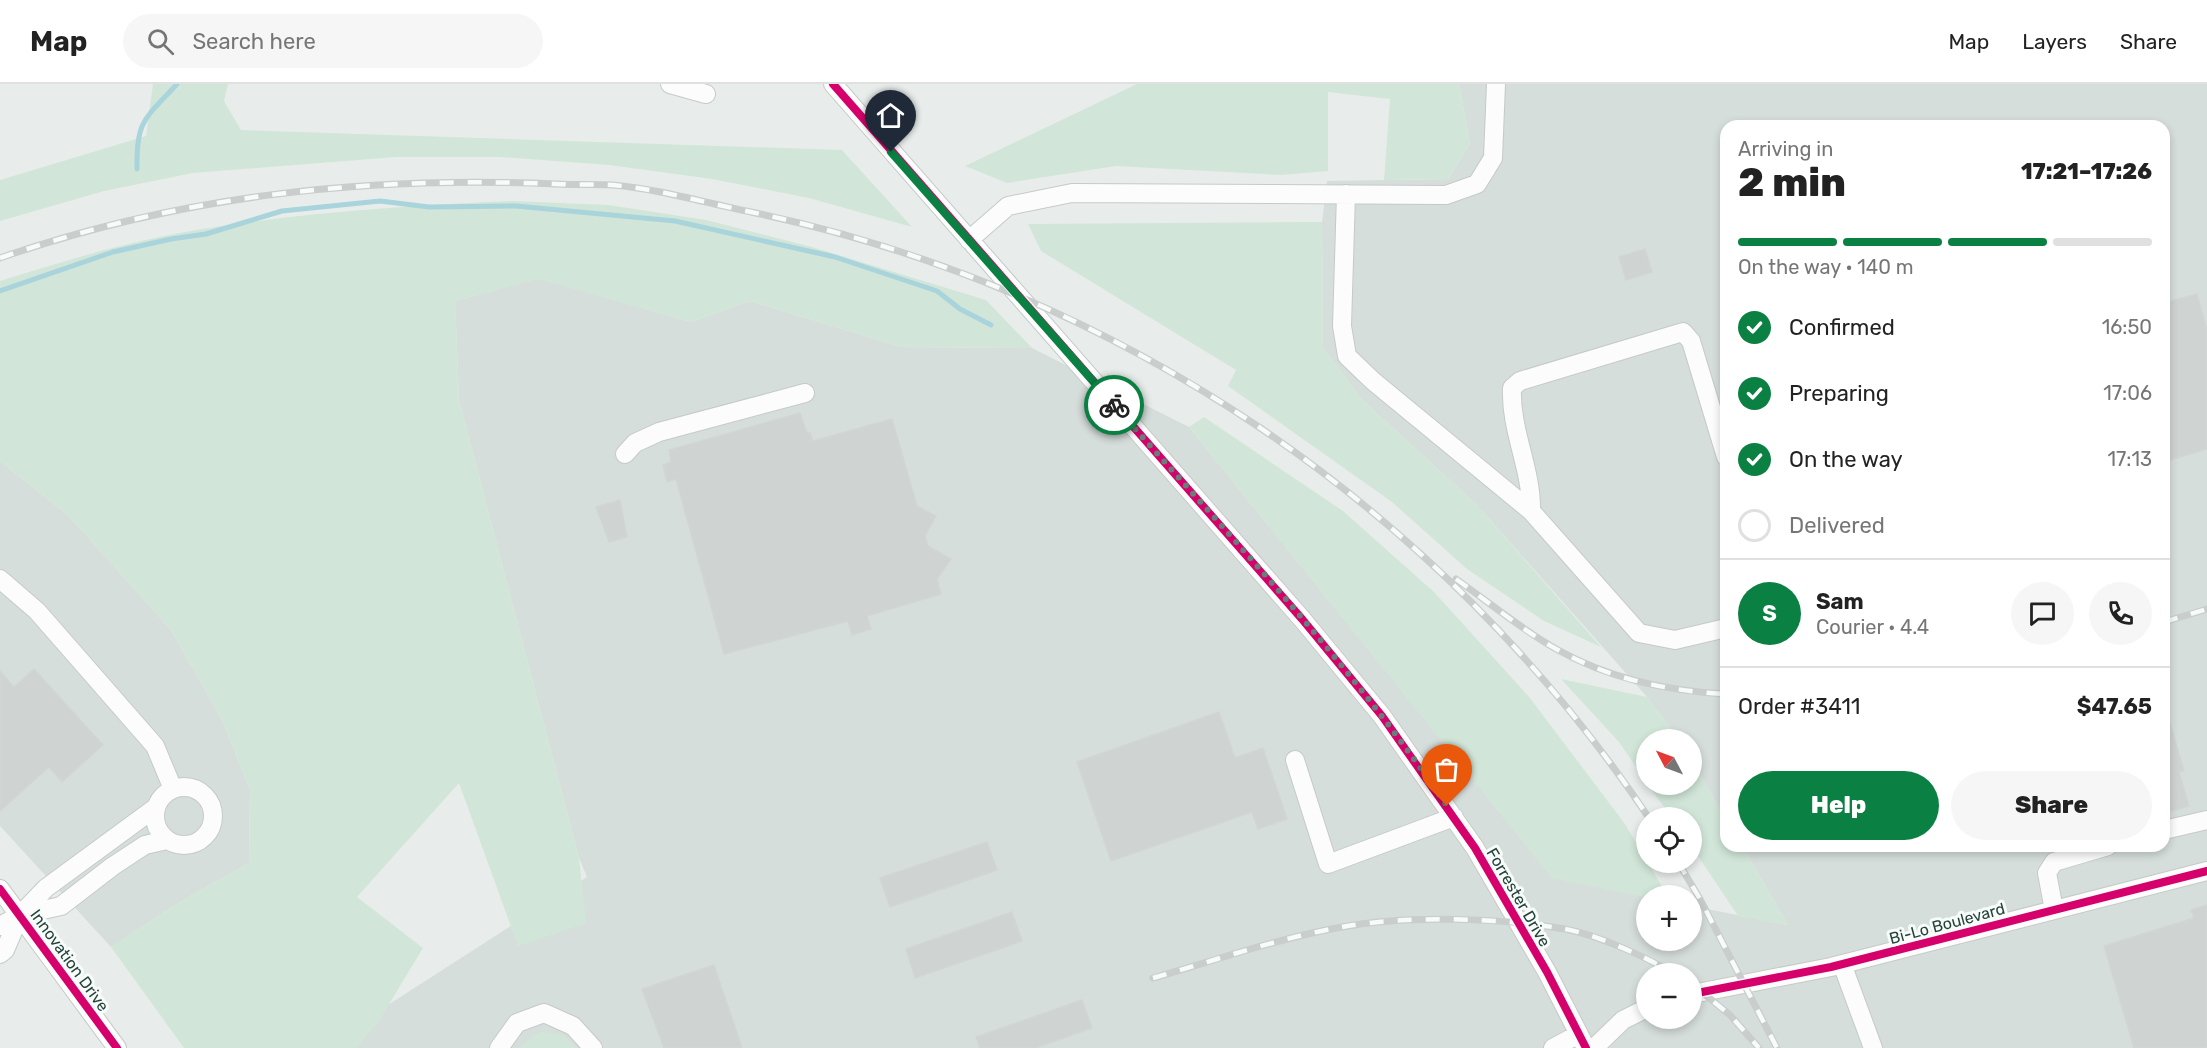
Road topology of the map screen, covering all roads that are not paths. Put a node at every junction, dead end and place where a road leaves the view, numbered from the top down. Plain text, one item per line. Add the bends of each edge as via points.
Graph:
1 (670, 84) edge
2 (833, 84) edge
3 (1496, 84) edge
4 (706, 94) dead end
5 (1346, 194) junction
6 (969, 240) junction
7 (805, 393) dead end
8 (1720, 437) edge
9 (625, 454) dead end
10 (1531, 511) junction
11 (0, 579) edge
12 (7, 599) edge
13 (1720, 629) edge
14 (1295, 760) dead end
15 (173, 789) junction
16 (155, 808) junction
17 (1454, 817) junction
18 (2207, 820) edge
19 (2170, 829) edge
20 (167, 840) junction
21 (2088, 852) edge
22 (2207, 871) edge
23 (0, 889) edge
24 (2054, 910) junction
25 (20, 915) junction
26 (0, 926) edge
27 (0, 954) edge
28 (1842, 964) junction
29 (1702, 992) edge
30 (1636, 1014) edge
31 (1582, 1041) edge
32 (117, 1048) edge
33 (499, 1048) edge
34 (593, 1048) edge
35 (1553, 1048) edge
36 (1594, 1048) edge
37 (1873, 1048) edge

1 - 4 street
2 - 6 street, Forrester Drive
3 - 5 street via 1493,158 1477,184 1446,195
5 - 6 street via 1072,193 1008,206
5 - 10 street via 1342,326 1347,356
6 - 17 street, Forrester Drive via 1302,619 1383,717
7 - 9 street via 659,432 635,442
8 - 10 street via 1691,341 1683,332 1520,381 1512,388 1511,404 1532,489
10 - 13 street via 1639,633 1675,640
11 - 12 street
12 - 15 street via 37,611 155,747
14 - 17 street via 1329,864
15 - 16 street via 165,793
15 - 20 street via 191,787 199,791 210,802 213,816 209,831 199,841 184,845
16 - 20 street via 156,826
16 - 25 street via 46,888
17 - 31 street, Forrester Drive via 1520,924
18 - 19 street
20 - 25 street via 129,856 61,906
21 - 24 street via 2054,862 2047,873
22 - 24 street, Bi-Lo Boulevard
23 - 25 street, Innovation Drive
24 - 28 street, Bi-Lo Boulevard
25 - 26 street
25 - 27 street
25 - 32 street, Innovation Drive
28 - 29 street, Bi-Lo Boulevard
28 - 37 street
30 - 36 street via 1623,1020
31 - 35 street
33 - 34 street via 517,1023 544,1013 573,1026

